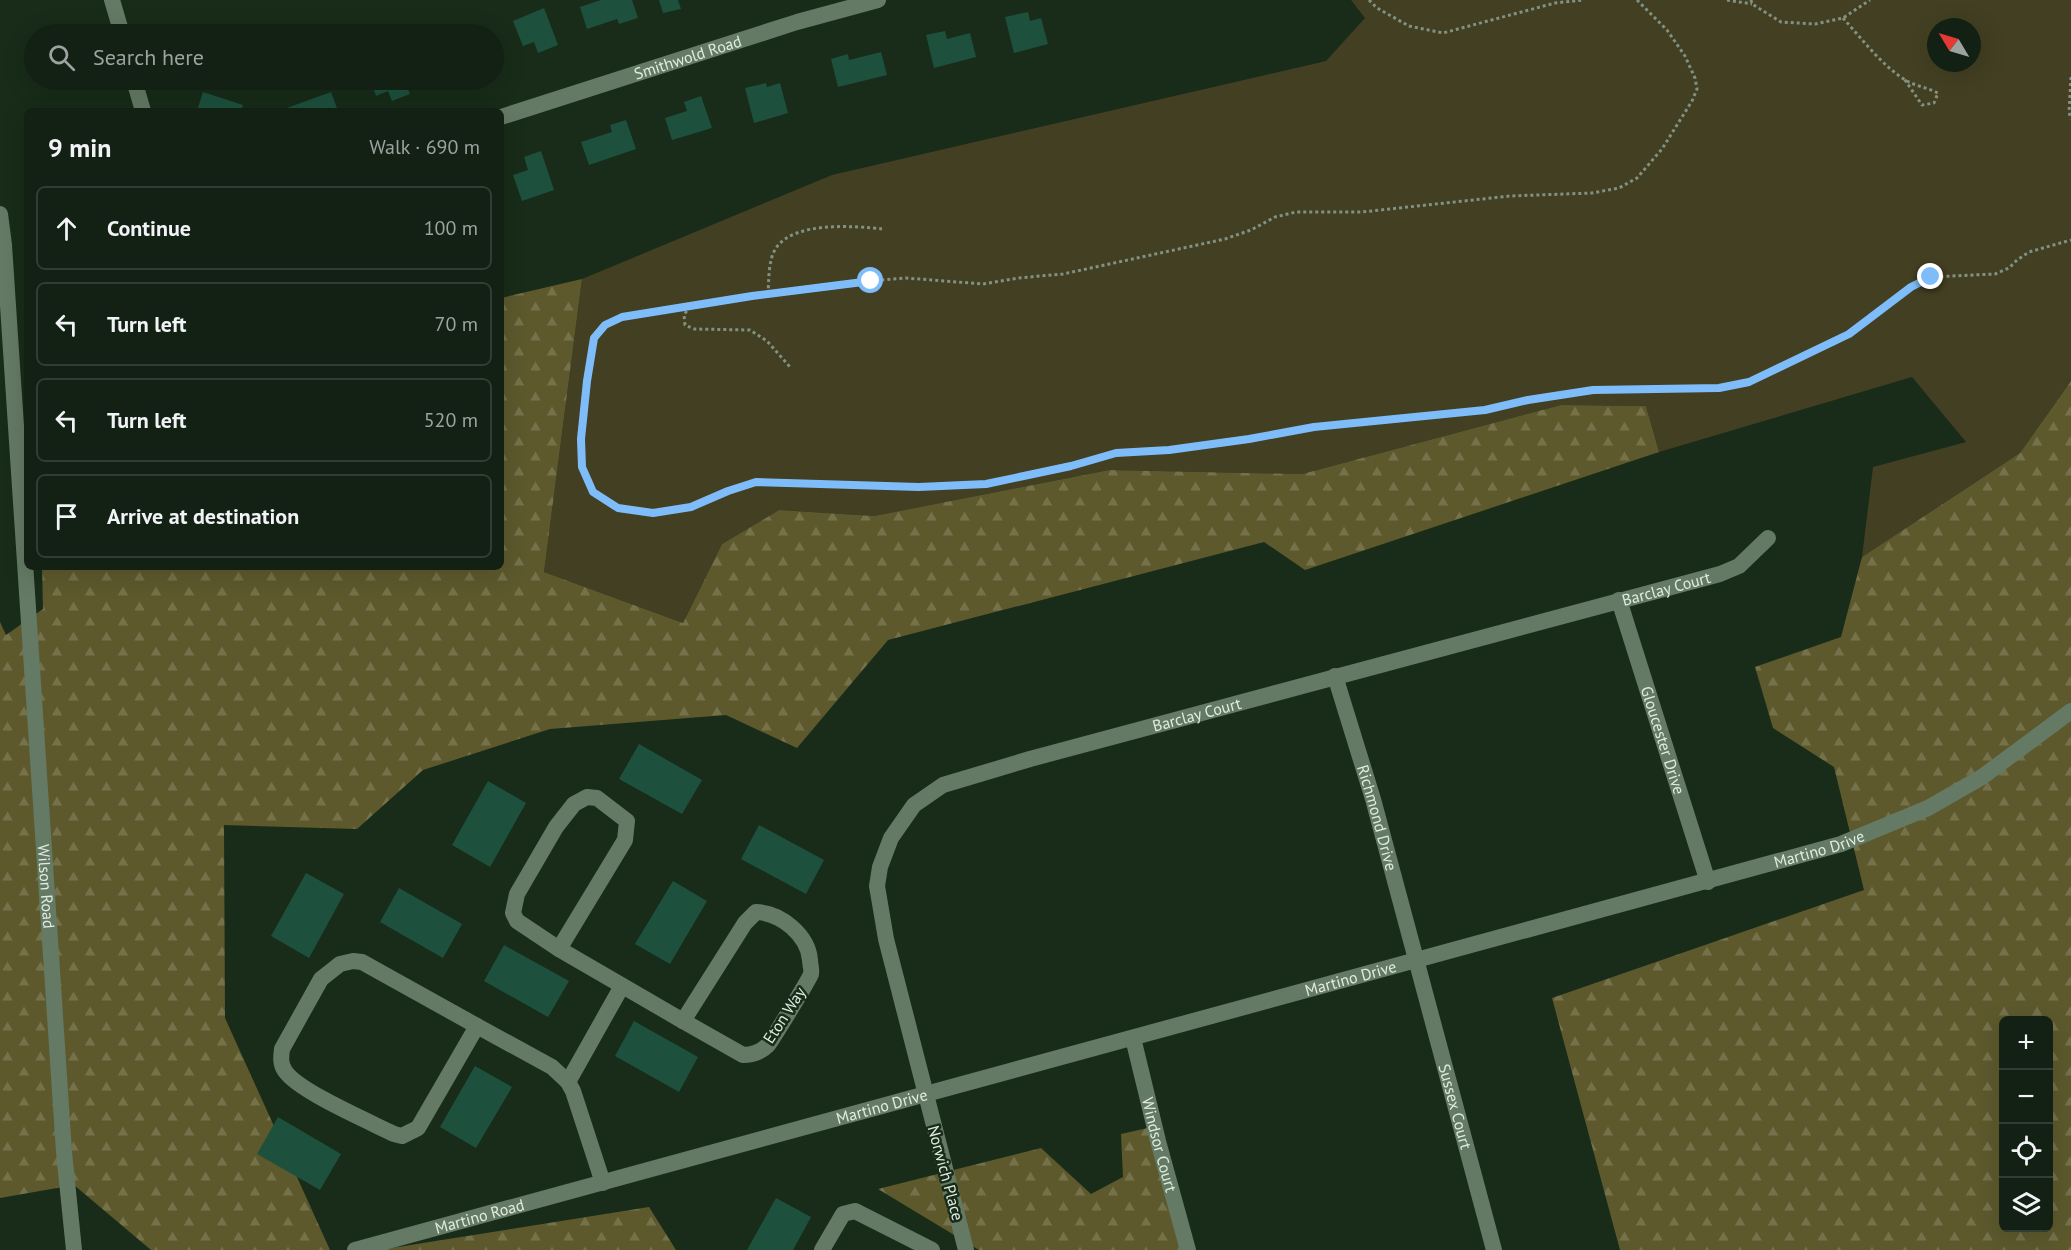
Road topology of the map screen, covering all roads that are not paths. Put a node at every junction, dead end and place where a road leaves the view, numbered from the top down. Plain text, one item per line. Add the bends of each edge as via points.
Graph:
1 (112, 0) edge
2 (878, 0) edge
3 (119, 24) edge
4 (137, 90) edge
5 (142, 108) edge
6 (504, 116) edge
7 (0, 214) edge
8 (1768, 538) dead end
9 (24, 551) edge
10 (25, 570) edge
11 (1619, 600) junction
12 (1335, 676) junction
13 (2071, 711) edge
14 (1708, 882) junction
15 (559, 949) junction
16 (1417, 962) junction
17 (622, 986) junction
18 (682, 1021) junction
19 (477, 1026) junction
20 (1133, 1038) junction
21 (568, 1082) junction
22 (925, 1096) junction
23 (603, 1184) junction
24 (74, 1250) edge
25 (355, 1250) edge
26 (822, 1250) edge
27 (932, 1250) edge
28 (966, 1250) edge
29 (1188, 1250) edge
30 (1494, 1250) edge

1 - 3 street
2 - 6 street, Smithwold Road
4 - 5 street
7 - 9 street, Wilson Road
8 - 11 street, Barclay Court via 1739,566 1720,574
10 - 24 street, Wilson Road
11 - 12 street, Barclay Court
11 - 14 street, Gloucester Drive
12 - 16 street, Richmond Drive
12 - 22 street, Barclay Court via 997,768 943,785 914,805 891,838 877,886 886,939
13 - 14 street, Martino Drive via 1982,777 1928,808 1841,844
14 - 16 street, Martino Drive
15 - 15 street, Eton Way via 517,921 513,913 518,894 556,827 574,804 587,797 597,798 627,821 625,840
15 - 17 street, Eton Way
16 - 20 street, Martino Drive
16 - 30 street, Sussex Court
17 - 18 street, Eton Way
17 - 21 street
18 - 18 street, Eton Way via 743,1055 752,1055 768,1045 811,973 805,941 797,931 767,912 756,912
19 - 19 street via 362,962 353,961 340,964 321,979 282,1049 280,1061 299,1086 402,1136 418,1128
19 - 21 street via 552,1067
20 - 22 street, Martino Drive
20 - 29 street, Windsor Court
21 - 23 street
22 - 23 street, Martino Drive
22 - 28 street, Norwich Place
23 - 25 street, Martino Road
26 - 27 street via 843,1214 855,1211

